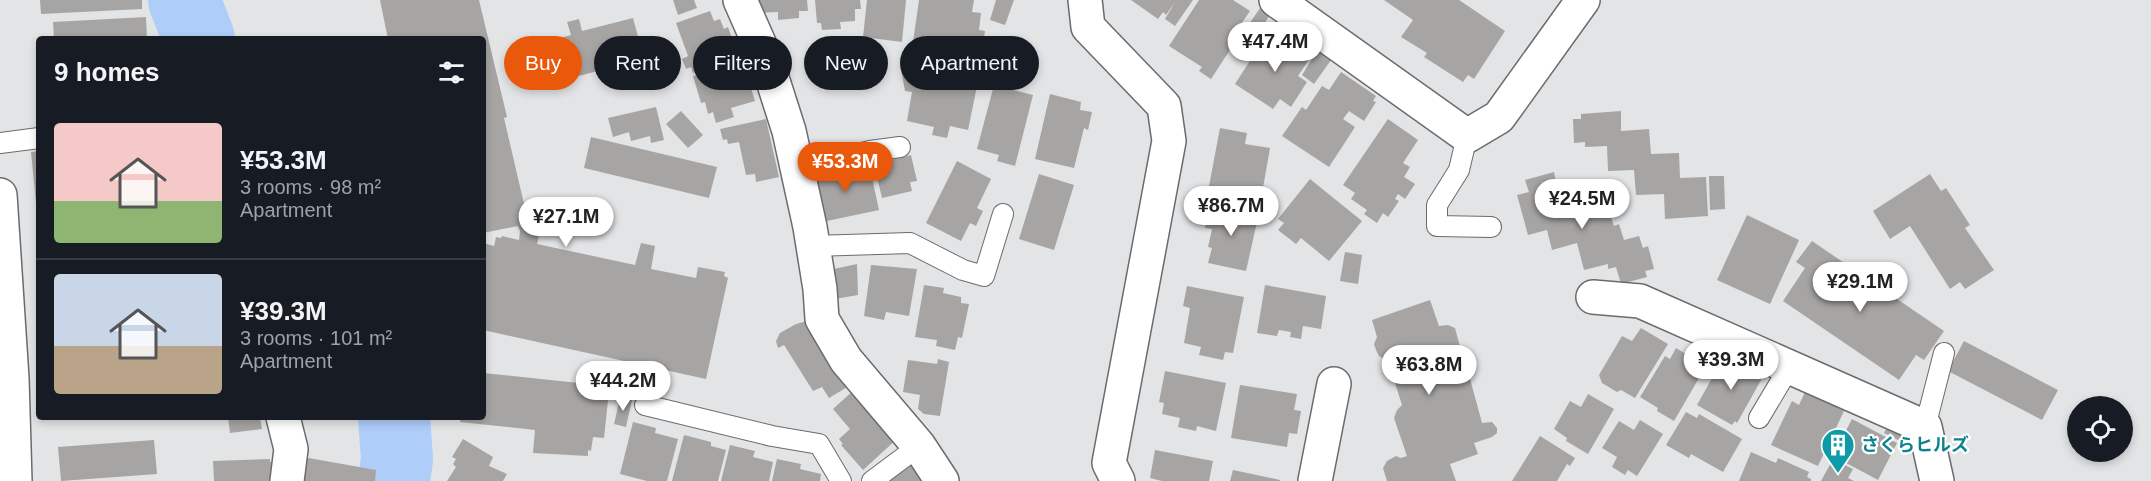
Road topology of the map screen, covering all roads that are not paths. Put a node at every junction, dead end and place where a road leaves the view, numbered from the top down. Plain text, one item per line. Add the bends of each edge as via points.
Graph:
1 (740, 0) edge
2 (1085, 0) edge
3 (1276, 0) edge
4 (1583, 0) edge
5 (1467, 136) junction
6 (36, 138) edge
7 (0, 143) edge
8 (900, 147) dead end
9 (797, 170) junction
10 (0, 195) edge
11 (1003, 214) dead end
12 (1491, 227) dead end
13 (813, 246) junction
14 (1593, 297) dead end
15 (1944, 353) dead end
16 (1790, 366) junction
17 (1334, 384) dead end
18 (645, 405) dead end
19 (1759, 418) dead end
20 (284, 420) edge
21 (1925, 427) junction
22 (919, 446) junction
23 (15, 481) edge
24 (286, 481) edge
25 (841, 481) edge
26 (872, 481) edge
27 (942, 481) edge
28 (1118, 481) edge
29 (1315, 481) edge
30 (1937, 481) edge

1 - 9 street via 766,59
2 - 28 street via 1088,27 1164,106 1170,141 1109,464
3 - 5 street
4 - 5 street via 1499,117
5 - 12 lane via 1459,170 1437,206 1437,226
6 - 7 lane
8 - 9 lane
9 - 13 street
10 - 23 street
11 - 13 lane via 984,276 963,270 910,243
13 - 22 street via 822,319 846,360
14 - 16 street via 1640,301
15 - 21 lane
16 - 19 lane
16 - 21 street
17 - 29 street
18 - 25 lane via 819,444
20 - 24 street via 291,449
21 - 30 street
22 - 26 lane
22 - 27 street

